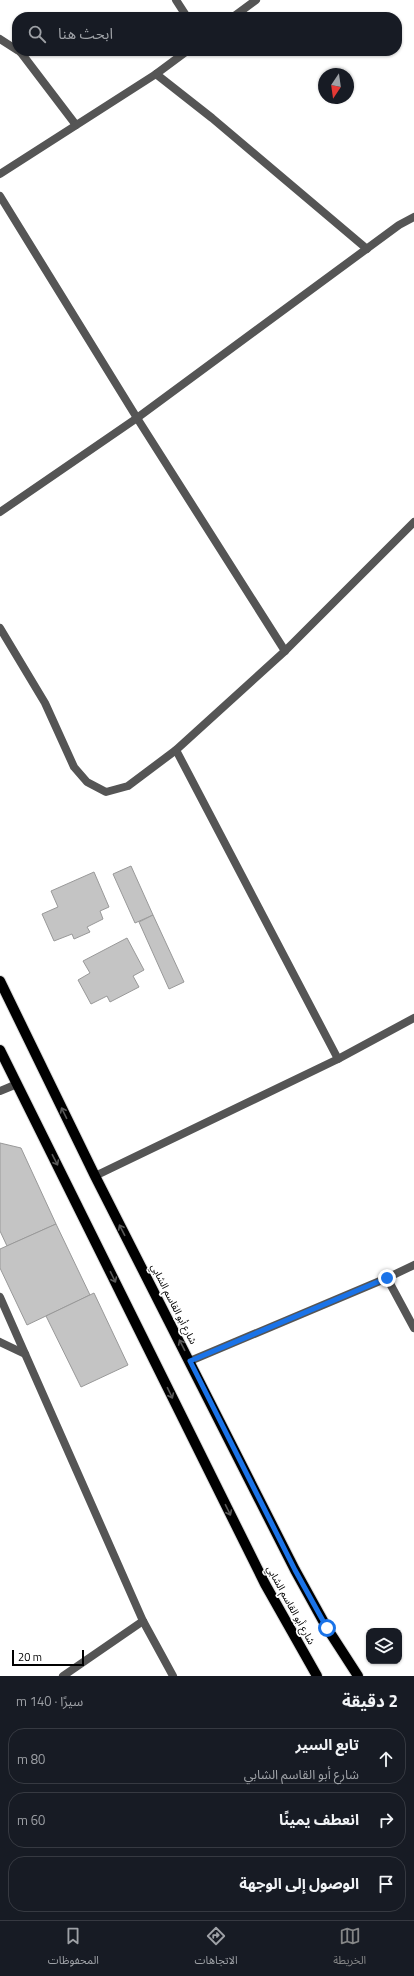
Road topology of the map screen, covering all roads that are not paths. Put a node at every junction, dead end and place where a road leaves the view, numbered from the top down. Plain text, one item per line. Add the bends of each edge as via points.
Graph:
1 (176, 0) edge
2 (256, 0) edge
3 (184, 12) edge
4 (240, 12) edge
5 (0, 39) edge
6 (12, 46) edge
7 (24, 56) edge
8 (180, 56) edge
9 (156, 74) junction
10 (76, 125) junction
11 (0, 174) edge
12 (0, 196) edge
13 (414, 217) edge
14 (367, 249) junction
15 (137, 418) junction
16 (0, 512) edge
17 (414, 522) edge
18 (0, 628) edge
19 (285, 651) junction
20 (176, 750) junction
21 (0, 981) edge
22 (414, 1018) edge
23 (0, 1050) edge
24 (338, 1059) junction
25 (17, 1084) junction
26 (0, 1090) edge
27 (95, 1176) junction
28 (414, 1265) edge
29 (387, 1278) junction
30 (0, 1297) edge
31 (414, 1328) edge
32 (0, 1342) edge
33 (25, 1354) junction
34 (190, 1361) junction
35 (142, 1621) junction
36 (63, 1676) edge
37 (173, 1676) edge
38 (317, 1676) edge
39 (358, 1676) edge

1 - 3 street
2 - 4 street
5 - 6 street
7 - 10 street
8 - 9 street
9 - 10 street
9 - 14 street
10 - 11 street
12 - 15 street
13 - 14 street
14 - 15 street
15 - 16 street
15 - 19 street
17 - 19 street
18 - 20 street via 44,704 74,768 87,782 106,792 128,786
19 - 20 street
20 - 24 street
27 -> 21 main road, شارع أبو القاسم الشابي
22 - 24 street
23 - 25 main road, شارع أبو القاسم الشابي
24 - 27 street
25 - 26 street
25 -> 38 main road, شارع أبو القاسم الشابي via 265,1584
34 -> 27 main road, شارع أبو القاسم الشابي
28 - 29 street
29 - 31 street
29 - 34 street
30 - 33 street
32 - 33 street
33 - 35 street
34 - 39 main road, شارع أبو القاسم الشابي via 295,1570 327,1628
35 - 36 street
35 - 37 street

